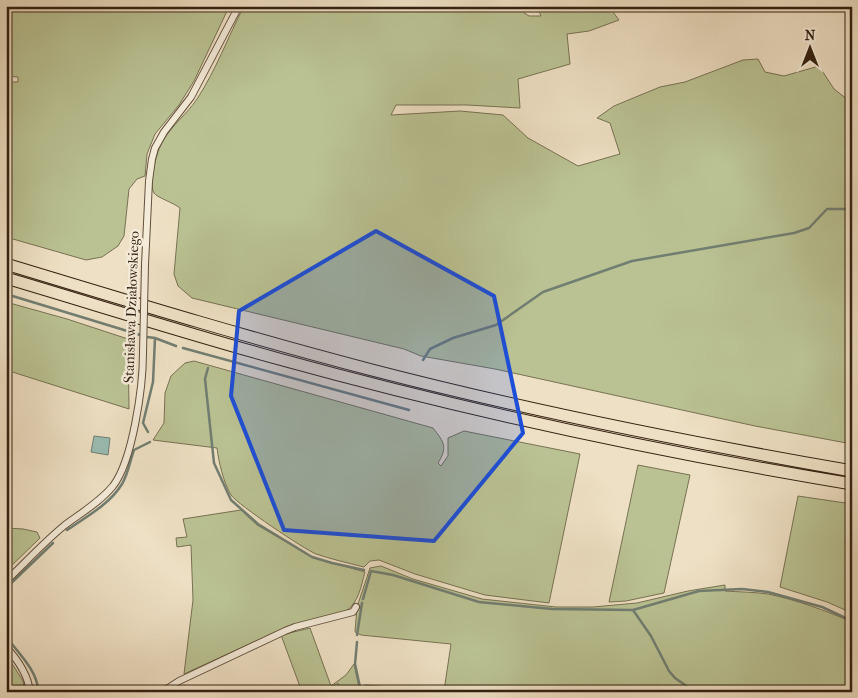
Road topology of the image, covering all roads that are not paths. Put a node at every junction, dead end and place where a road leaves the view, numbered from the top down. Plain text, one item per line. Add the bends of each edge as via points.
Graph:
1 (239, 6) edge
2 (6, 264) edge
3 (6, 278) edge
4 (852, 471) edge
5 (852, 484) edge
6 (6, 581) edge
7 (356, 607) dead end
8 (6, 647) edge
9 (30, 692) edge
10 (162, 692) edge

1 - 6 street, Stanisława Działowskiego, bridge via 191,97 164,132 152,159 142,377 136,418 117,479 104,496 64,526
2 - 4 highway via 257,339 451,390 626,429
3 - 5 highway via 175,329 409,393 624,442
7 - 10 street via 353,612 285,631 179,680
8 - 9 street via 27,677

